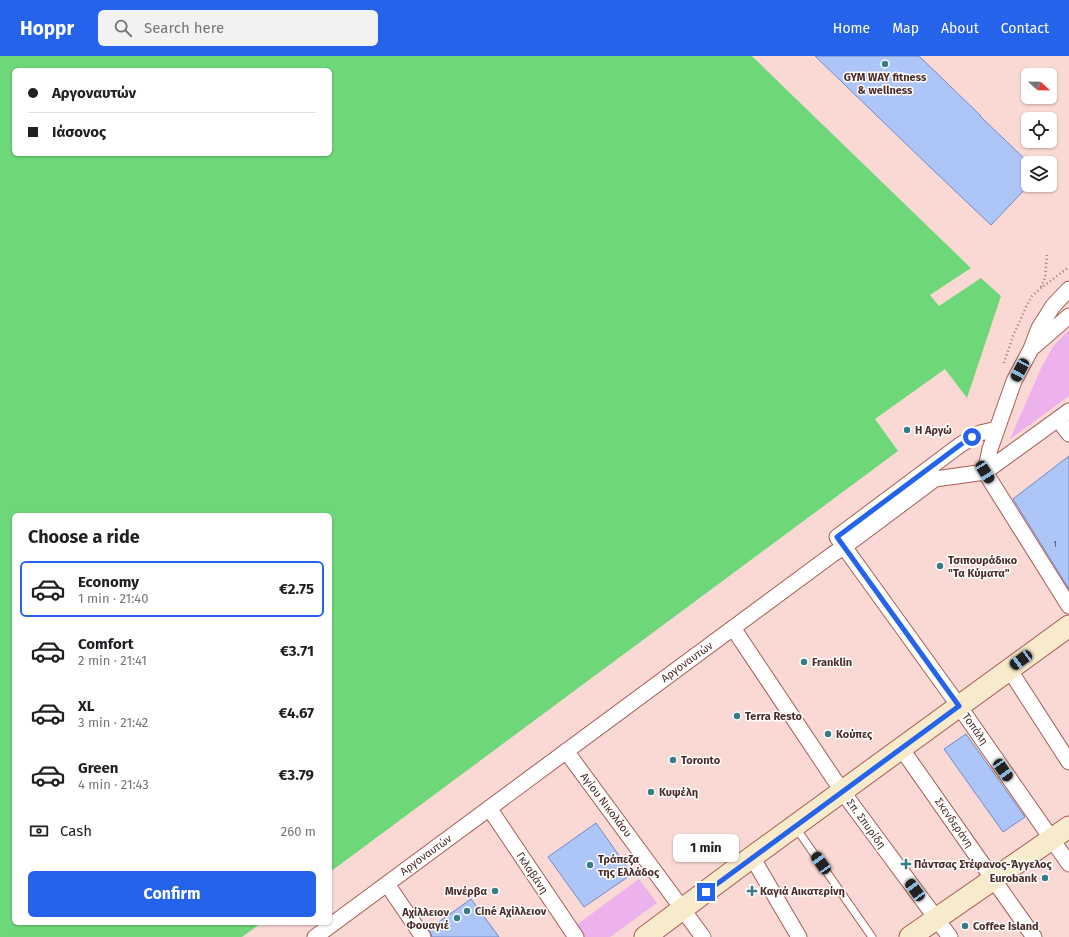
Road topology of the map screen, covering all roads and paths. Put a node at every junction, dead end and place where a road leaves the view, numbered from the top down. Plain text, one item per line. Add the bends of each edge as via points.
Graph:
1 (1047, 255) dead end
2 (1069, 267) edge
3 (1041, 288) junction
4 (1069, 289) edge
5 (1069, 316) edge
6 (1031, 349) junction
7 (1004, 364) dead end
8 (1064, 415) edge
9 (997, 428) junction
10 (1069, 434) edge
11 (985, 472) junction
12 (840, 542) junction
13 (1069, 606) edge
14 (1069, 626) edge
15 (733, 628) junction
16 (1009, 669) junction
17 (959, 706) junction
18 (901, 748) junction
19 (566, 751) junction
20 (1069, 762) edge
21 (842, 791) junction
22 (489, 808) junction
23 (795, 826) junction
24 (1069, 827) edge
25 (1051, 839) junction
26 (752, 857) junction
27 (1069, 864) edge
28 (993, 879) junction
29 (387, 884) junction
30 (683, 909) junction
31 (936, 919) junction
32 (332, 924) edge
33 (331, 925) edge
34 (647, 936) edge
35 (314, 937) edge
36 (423, 937) edge
37 (576, 937) edge
38 (703, 937) edge
39 (799, 937) edge
40 (872, 937) edge
41 (910, 937) edge
42 (950, 937) edge
43 (1034, 937) edge

1 - 3 path via 1045,278
2 - 3 path
3 - 7 path via 1027,305
4 - 6 street via 1046,317
5 - 6 street
6 - 9 street via 1014,381
8 - 10 street
8 - 11 street, Αργοναυτών
9 - 11 street
9 - 12 street, Αργοναυτών via 980,433 960,445
11 - 12 street, Αργοναυτών via 935,479
11 - 13 street
12 - 15 street, Αργοναυτών via 833,554
12 - 17 street, Τοπάλη
14 - 16 main road
15 - 19 street, Αργοναυτών
15 - 21 street, Σπ. Σπυρίδη
16 - 17 main road
16 - 20 street
17 - 18 main road
17 - 25 street, Τοπάλη
18 - 21 main road
18 - 28 street, Σκενδεράνη
19 - 22 street, Αργοναυτών
19 - 30 street, Αγίου Νικολάου
21 - 23 main road
21 - 31 street, Σπ. Σπυρίδη
22 - 29 street, Αργοναυτών
22 - 37 street, Γκλαβάνη
23 - 26 main road
23 - 40 lane
24 - 25 main road
25 - 27 street, Τοπάλη
25 - 28 main road
26 - 30 main road
26 - 39 street
28 - 31 main road
28 - 43 street, Σκενδεράνη
29 - 32 street, Αργοναυτών
29 - 36 street
30 - 34 main road
30 - 38 street, Αγίου Νικολάου
31 - 41 main road
31 - 42 street, Σπ. Σπυρίδη
33 - 35 street, Αργοναυτών

